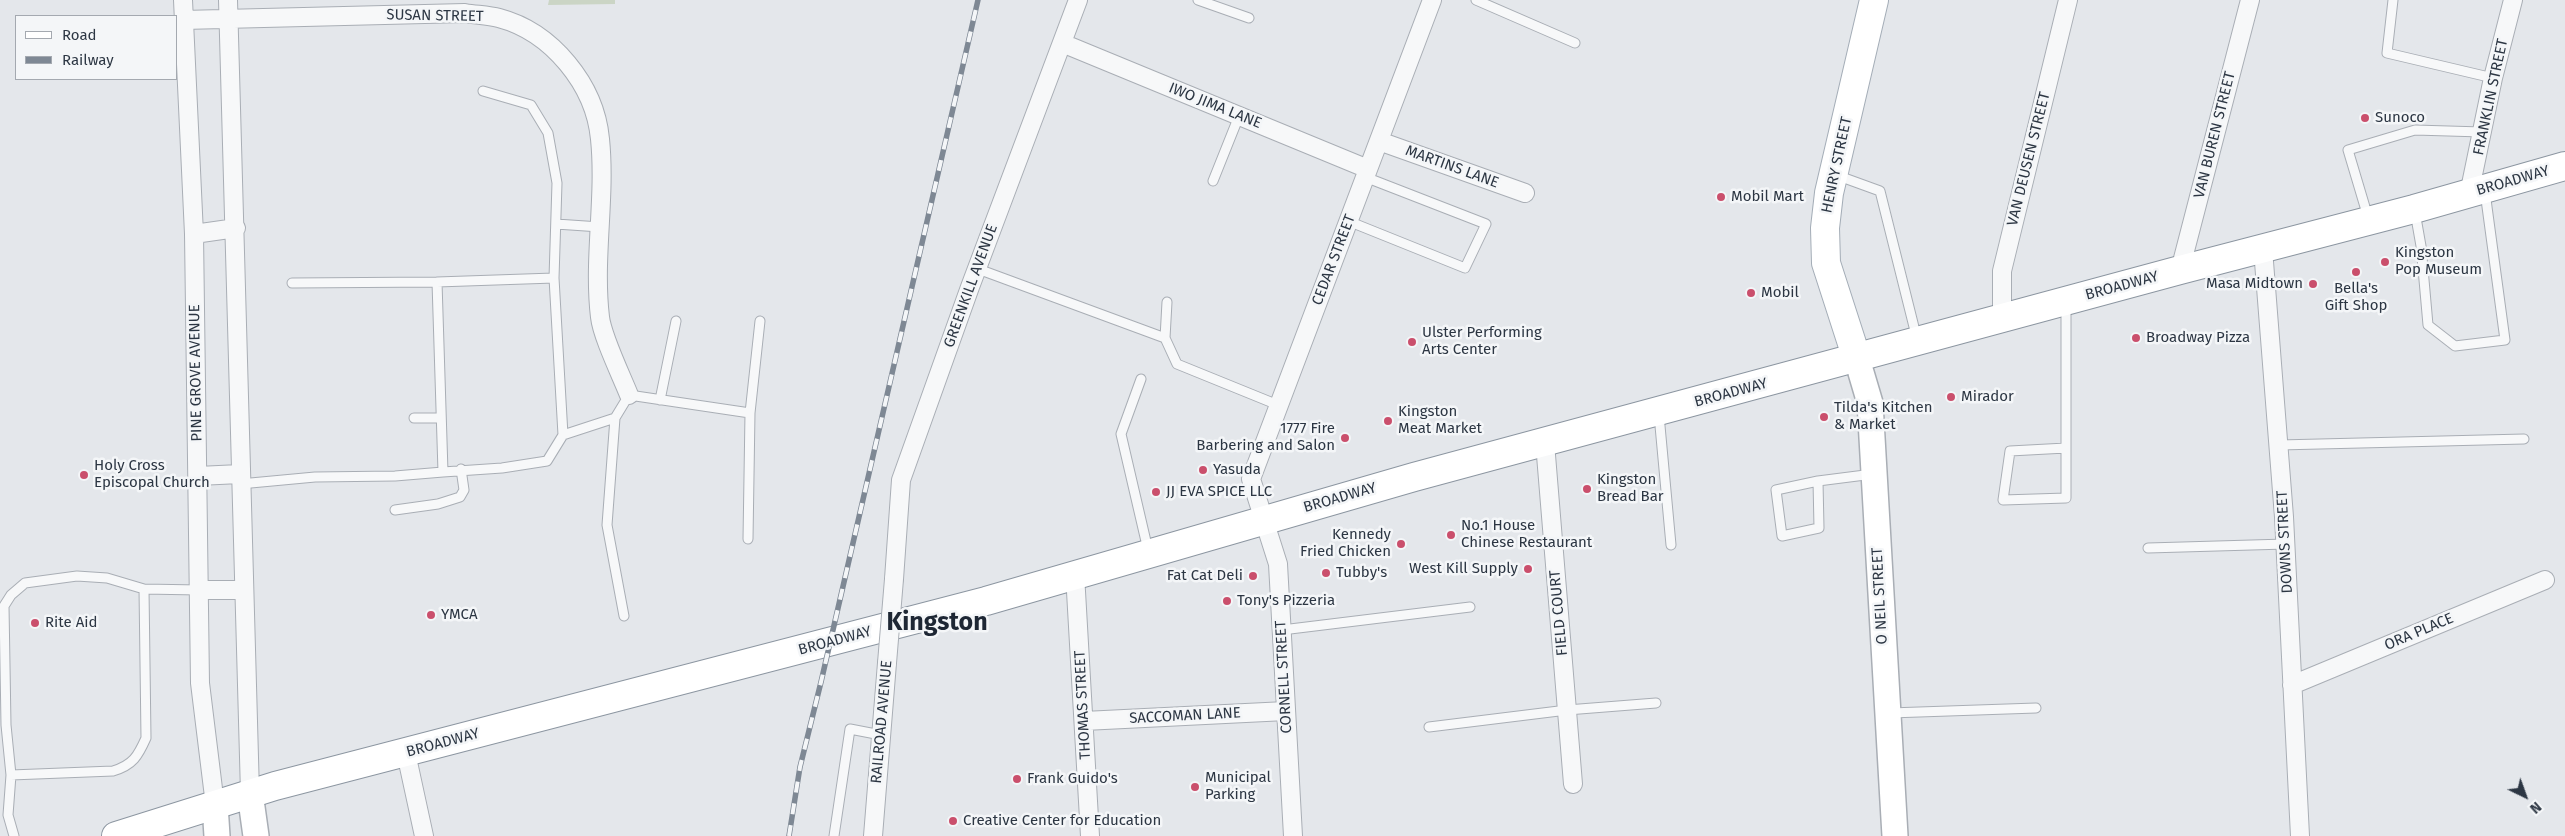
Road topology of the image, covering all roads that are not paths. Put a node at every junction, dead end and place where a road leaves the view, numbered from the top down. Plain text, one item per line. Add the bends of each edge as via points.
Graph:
1 (183, 0) edge
2 (228, 0) edge
3 (1078, 0) edge
4 (1198, 0) edge
5 (1432, 0) edge
6 (1476, 0) edge
7 (1874, 0) edge
8 (2068, 0) edge
9 (2250, 0) edge
10 (2393, 0) edge
11 (2513, 0) edge
12 (465, 7) edge
13 (229, 18) junction
14 (1249, 18) dead end
15 (183, 20) junction
16 (1575, 42) dead end
17 (1062, 43) junction
18 (2493, 78) junction
19 (483, 91) dead end
20 (1239, 116) junction
21 (2482, 132) junction
22 (1379, 141) junction
23 (2565, 166) edge
24 (1367, 173) junction
25 (1833, 174) junction
26 (1212, 181) dead end
27 (2477, 192) junction
28 (1525, 193) dead end
29 (2414, 209) junction
30 (2369, 221) junction
31 (1348, 222) junction
32 (556, 224) junction
33 (236, 228) junction
34 (600, 228) junction
35 (194, 234) junction
36 (2263, 249) junction
37 (978, 269) junction
38 (2180, 270) junction
39 (554, 278) junction
40 (437, 282) junction
41 (292, 283) dead end
42 (1167, 302) dead end
43 (2066, 302) junction
44 (2002, 319) junction
45 (676, 321) dead end
46 (760, 321) dead end
47 (1165, 338) junction
48 (1918, 342) junction
49 (1856, 359) junction
50 (1141, 379) dead end
51 (629, 395) junction
52 (660, 400) junction
53 (1278, 405) junction
54 (1659, 412) junction
55 (750, 413) junction
56 (414, 418) dead end
57 (440, 418) junction
58 (615, 418) junction
59 (563, 435) junction
60 (2524, 439) dead end
61 (1546, 443) junction
62 (2278, 445) junction
63 (2066, 448) junction
64 (461, 469) junction
65 (443, 472) junction
66 (1873, 474) junction
67 (198, 476) junction
68 (240, 479) junction
69 (1818, 481) junction
70 (396, 510) dead end
71 (1265, 520) junction
72 (748, 539) dead end
73 (1671, 544) dead end
74 (2286, 544) junction
75 (2148, 548) dead end
76 (1148, 553) junction
77 (1075, 574) junction
78 (894, 579) joint
79 (2545, 580) dead end
80 (144, 589) junction
81 (199, 590) junction
82 (243, 590) junction
83 (1470, 607) dead end
84 (624, 616) dead end
85 (1282, 630) junction
86 (2292, 685) junction
87 (1656, 703) dead end
88 (2036, 708) dead end
89 (1567, 710) junction
90 (1286, 712) junction
91 (1887, 713) junction
92 (1084, 721) junction
93 (1429, 727) dead end
94 (881, 735) junction
95 (406, 753) junction
96 (11, 774) junction
97 (1573, 784) dead end
98 (250, 793) junction
99 (215, 805) junction
100 (14, 836) edge
101 (116, 836) edge
102 (217, 836) edge
103 (256, 836) edge
104 (424, 836) edge
105 (834, 836) edge
106 (873, 836) edge
107 (1090, 836) edge
108 (1293, 836) edge
109 (1895, 836) edge
110 (2300, 836) edge

1 - 15 street, PINE GROVE AVENUE
2 - 13 street
3 - 17 street, GREENKILL AVENUE
4 - 14 lane
5 - 22 street, CEDAR STREET
6 - 16 lane
7 - 25 main road, HENRY STREET
8 - 44 street, VAN DEUSEN STREET via 2002,271
9 - 38 street, VAN BUREN STREET
10 - 18 lane via 2386,53
11 - 18 street, FRANKLIN STREET
12 - 13 street, SUSAN STREET
12 - 34 street, SUSAN STREET via 500,18 537,36 567,61 590,98 600,138
13 - 15 street, SUSAN STREET
13 - 33 street
15 - 35 street, PINE GROVE AVENUE
17 - 20 street, IWO JIMA LANE
17 - 37 street, GREENKILL AVENUE
18 - 21 street, FRANKLIN STREET
19 - 32 lane via 531,105 548,133 557,184
20 - 24 street, IWO JIMA LANE
20 - 26 lane
21 - 27 street, FRANKLIN STREET
21 - 30 lane via 2415,130 2348,150
22 - 24 street, CEDAR STREET
22 - 28 street, MARTINS LANE
23 - 27 main road, BROADWAY
24 - 31 street, CEDAR STREET
24 - 31 lane via 1486,224 1465,268
25 - 48 lane via 1880,191
25 - 49 main road, HENRY STREET via 1825,228 1826,263
27 - 29 main road, BROADWAY
27 - 29 lane via 2505,340 2455,346 2428,325 2421,246
29 - 30 main road, BROADWAY
30 - 36 main road, BROADWAY
31 - 53 street, CEDAR STREET
32 - 34 lane
32 - 39 lane
33 - 35 street
33 - 68 street
34 - 51 street, SUSAN STREET via 597,270 600,320
35 - 67 street, PINE GROVE AVENUE
36 - 38 main road, BROADWAY
36 - 62 street, DOWNS STREET
37 - 47 lane
37 - 78 street, GREENKILL AVENUE via 901,480
38 - 43 main road, BROADWAY
39 - 40 lane
39 - 59 lane
40 - 41 lane
40 - 57 lane
42 - 47 lane
43 - 44 main road, BROADWAY
43 - 63 lane
44 - 48 main road, BROADWAY
45 - 52 lane
46 - 55 lane
47 - 53 lane via 1177,364
48 - 49 main road, BROADWAY
49 - 54 main road, BROADWAY
49 - 66 street, O NEIL STREET via 1870,403
50 - 76 lane via 1121,434
51 - 52 lane
51 - 58 lane
52 - 55 lane
53 - 71 street, CEDAR STREET via 1251,479
54 - 61 main road, BROADWAY
54 - 73 lane
55 - 72 lane
56 - 57 lane
57 - 65 lane
58 - 59 lane
58 - 84 lane via 607,525
59 - 64 lane via 547,461 502,468
60 - 62 lane
61 - 71 main road, BROADWAY
61 - 89 street, FIELD COURT
62 - 74 street, DOWNS STREET
63 - 63 lane via 2066,498 2003,500 2010,451
64 - 65 lane
64 - 70 lane via 464,490 460,497
65 - 68 lane
66 - 69 lane
66 - 91 street, O NEIL STREET
67 - 68 street
67 - 81 street, PINE GROVE AVENUE
68 - 82 street
69 - 69 lane via 1776,490 1782,536 1820,528
71 - 76 main road, BROADWAY
71 - 85 street, CORNELL STREET via 1278,564
74 - 75 lane
74 - 86 street, DOWNS STREET
76 - 77 main road, BROADWAY
77 - 92 street, THOMAS STREET
77 - 95 main road, BROADWAY
78 - 94 street, RAILROAD AVENUE, bridge
79 - 86 street, ORA PLACE
80 - 81 lane
80 - 96 lane via 146,738 137,759 127,767 113,771
80 - 96 lane via 107,578 77,576 25,583 11,595 4,606 6,725
81 - 82 street
81 - 99 street, PINE GROVE AVENUE via 200,683
82 - 98 street
83 - 85 lane
85 - 90 street, CORNELL STREET
86 - 110 street, DOWNS STREET
87 - 89 lane
88 - 91 lane
89 - 93 lane
89 - 97 street, FIELD COURT
90 - 92 street, SACCOMAN LANE
90 - 108 street, CORNELL STREET
91 - 109 street, O NEIL STREET
92 - 107 street, THOMAS STREET
94 - 105 lane via 850,729
94 - 106 street, RAILROAD AVENUE
95 - 98 main road, BROADWAY
95 - 104 street
96 - 100 lane via 8,815
98 - 99 main road, BROADWAY
98 - 103 street
99 - 101 main road, BROADWAY
99 - 102 street

